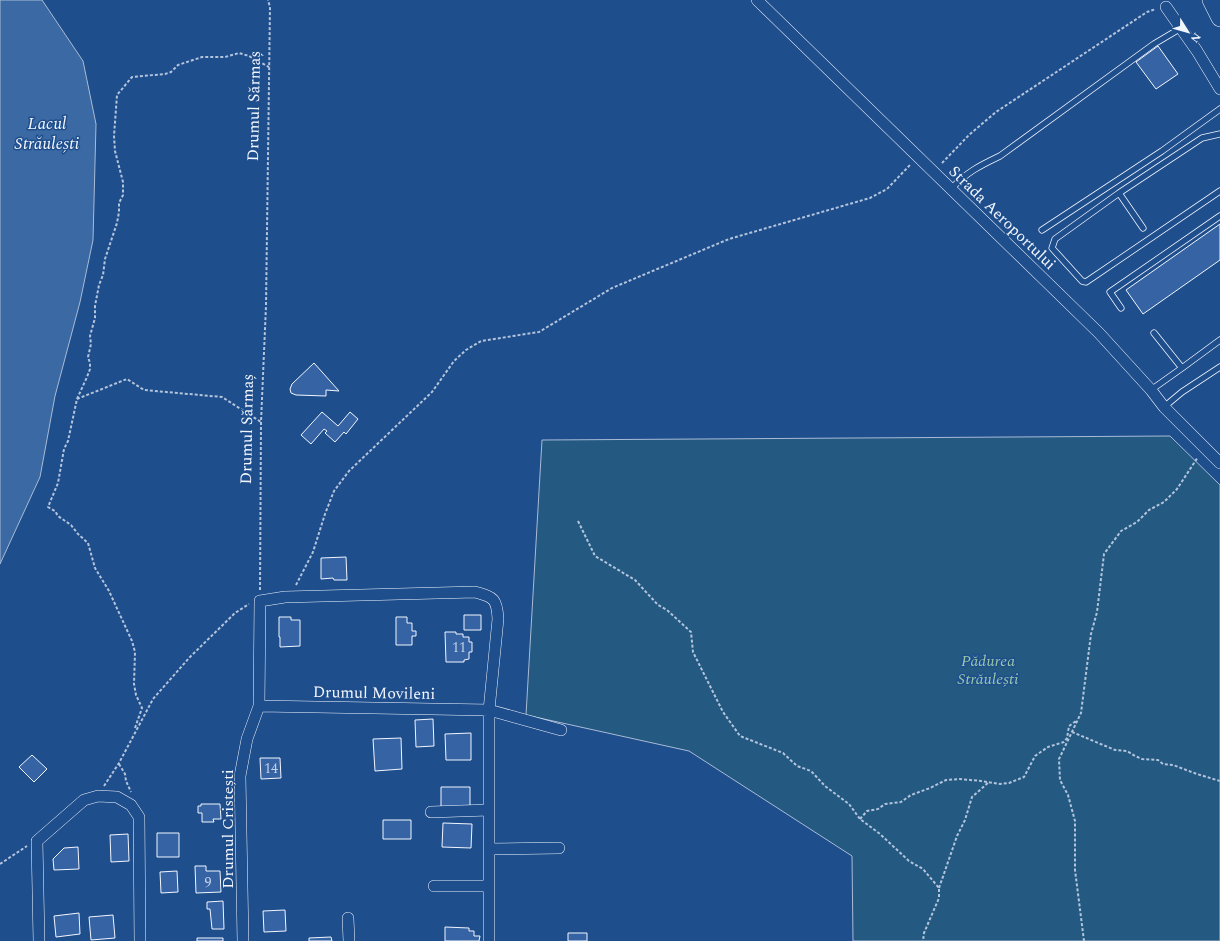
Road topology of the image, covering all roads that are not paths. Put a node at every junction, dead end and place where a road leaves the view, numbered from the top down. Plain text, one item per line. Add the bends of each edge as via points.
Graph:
1 (757, 0) edge
2 (1211, 0) edge
3 (1164, 4) edge
4 (1220, 18) edge
5 (1181, 28) junction
6 (1220, 89) edge
7 (1220, 108) edge
8 (1220, 134) edge
9 (951, 189) junction
10 (1220, 191) edge
11 (1120, 193) junction
12 (1220, 216) edge
13 (1143, 228) dead end
14 (1042, 230) dead end
15 (1121, 308) dead end
16 (1154, 333) dead end
17 (1220, 340) edge
18 (1220, 367) edge
19 (1182, 368) junction
20 (1151, 390) junction
21 (1164, 407) junction
22 (1220, 463) edge
23 (259, 706) junction
24 (489, 710) junction
25 (561, 730) dead end
26 (489, 810) junction
27 (431, 812) dead end
28 (559, 848) dead end
29 (489, 849) junction
30 (434, 886) dead end
31 (489, 886) junction
32 (348, 918) dead end
33 (39, 941) edge
34 (140, 941) edge
35 (243, 941) edge
36 (349, 941) edge
37 (489, 941) edge

1 - 9 street, Strada Aeroportului
2 - 4 main road
3 - 5 street
5 - 6 street
5 - 9 lane via 1154,44 1000,156 964,176
7 - 14 lane via 1162,151
8 - 11 lane via 1202,138
9 - 20 street, Strada Aeroportului via 1099,333
10 - 11 lane via 1086,282 1082,281 1052,248 1055,239
11 - 13 lane
12 - 15 lane via 1110,292
16 - 19 lane
17 - 19 lane
18 - 21 lane
19 - 20 lane
20 - 21 street, Strada Aeroportului
21 - 22 street, Strada Aeroportului
23 - 24 street, Drumul Movileni
23 - 24 street, Drumul Cristești via 260,600 284,597 475,592 494,599 498,607
23 - 35 street, Drumul Cristești via 247,739 240,776
24 - 25 street, Drumul Movileni
24 - 26 street
26 - 27 street
26 - 29 street
28 - 29 street
29 - 31 street
30 - 31 street
31 - 37 street
32 - 36 street
33 - 34 street via 36,841 84,800 98,796 117,797 131,806 139,817

